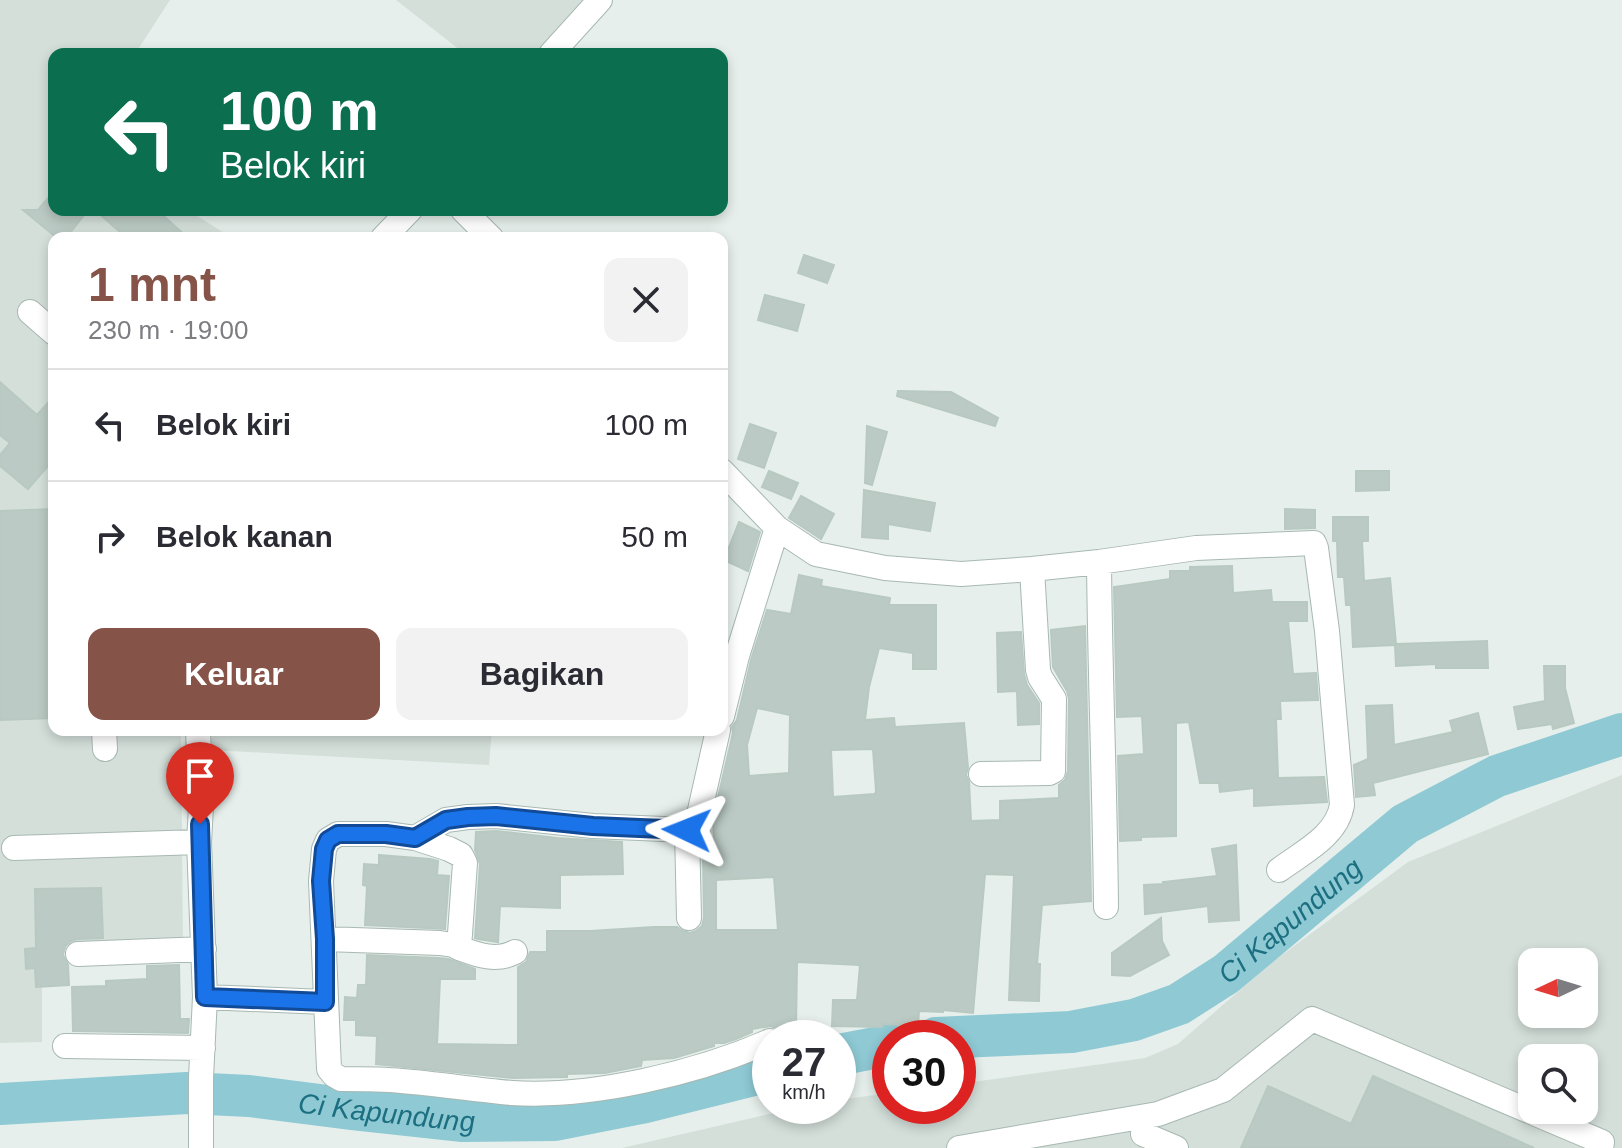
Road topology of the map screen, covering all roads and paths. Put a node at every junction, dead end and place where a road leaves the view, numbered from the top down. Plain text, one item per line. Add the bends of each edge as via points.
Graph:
1 (600, 0) edge
2 (556, 48) edge
3 (404, 216) edge
4 (469, 216) edge
5 (389, 232) edge
6 (485, 232) edge
7 (30, 312) dead end
8 (48, 328) edge
9 (728, 477) edge
10 (777, 528) junction
11 (1099, 562) junction
12 (1032, 569) junction
13 (728, 692) edge
14 (198, 736) edge
15 (717, 736) edge
16 (981, 774) dead end
17 (687, 830) junction
18 (415, 838) junction
19 (199, 842) junction
20 (14, 848) dead end
21 (1279, 870) dead end
22 (1106, 907) dead end
23 (689, 918) dead end
24 (325, 939) junction
25 (459, 948) junction
26 (204, 949) junction
27 (515, 952) dead end
28 (78, 954) dead end
29 (205, 997) junction
30 (325, 1002) junction
31 (65, 1046) dead end
32 (203, 1048) junction
33 (752, 1049) edge
34 (1142, 1133) edge
35 (1602, 1145) edge
36 (201, 1146) edge
37 (959, 1148) edge
38 (1176, 1148) edge

1 - 2 street
3 - 5 street
4 - 6 street
7 - 8 street
9 - 10 street
10 - 12 street via 816,554 885,568 961,574
10 - 13 street
11 - 12 street
11 - 21 street via 1196,548 1314,543 1327,631 1341,815 1329,833
11 - 22 street
12 - 16 street via 1038,670 1054,699 1053,771
14 - 19 street
15 - 17 street via 698,819
17 - 18 street via 496,816 446,820
17 - 23 street
18 - 24 street via 338,834 328,840 321,881
18 - 25 street via 449,849 465,863
19 - 20 street
19 - 26 street
24 - 25 street
24 - 30 street
25 - 27 street via 494,958
26 - 28 street
26 - 29 street
29 - 30 street
29 - 32 street
30 - 33 street via 329,1069 341,1079 556,1092 669,1075
31 - 32 street
32 - 36 street
34 - 35 street via 1158,1114 1223,1090 1312,1019
34 - 37 street
34 - 38 street

